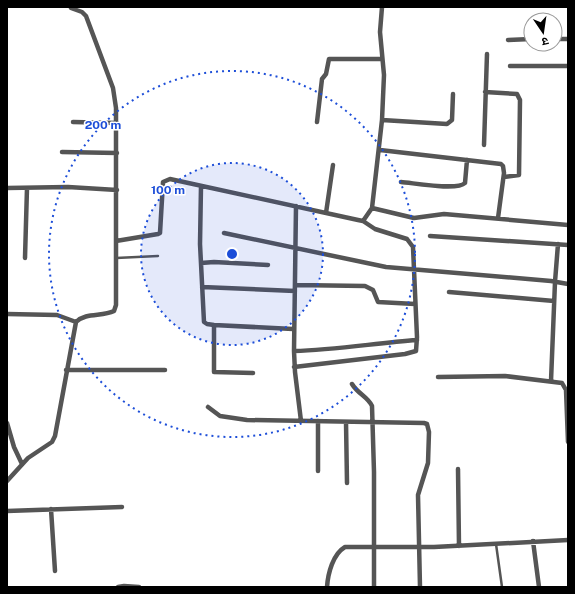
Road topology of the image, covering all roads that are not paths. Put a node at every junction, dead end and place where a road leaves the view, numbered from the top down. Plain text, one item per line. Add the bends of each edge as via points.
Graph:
1 (382, 7) edge
2 (71, 8) dead end
3 (523, 39) edge
4 (508, 40) dead end
5 (487, 54) dead end
6 (382, 59) junction
7 (510, 66) dead end
8 (568, 66) edge
9 (485, 92) junction
10 (453, 94) dead end
11 (382, 120) junction
12 (73, 122) dead end
13 (317, 122) dead end
14 (116, 123) junction
15 (484, 145) dead end
16 (380, 150) junction
17 (62, 152) dead end
18 (117, 153) junction
19 (467, 160) junction
20 (333, 165) dead end
21 (504, 177) junction
22 (401, 182) dead end
23 (201, 186) junction
24 (7, 188) edge
25 (27, 188) junction
26 (117, 190) junction
27 (296, 206) junction
28 (372, 208) junction
29 (326, 213) junction
30 (498, 218) junction
31 (363, 221) junction
32 (568, 225) edge
33 (224, 233) dead end
34 (430, 236) dead end
35 (116, 241) junction
36 (558, 244) junction
37 (568, 245) edge
38 (296, 247) junction
39 (158, 256) dead end
40 (25, 258) dead end
41 (116, 258) junction
42 (201, 263) junction
43 (268, 264) dead end
44 (413, 269) junction
45 (555, 282) junction
46 (568, 284) edge
47 (295, 285) junction
48 (202, 287) junction
49 (295, 291) junction
50 (449, 292) dead end
51 (554, 301) junction
52 (415, 304) junction
53 (7, 314) edge
54 (76, 322) junction
55 (214, 325) junction
56 (294, 329) junction
57 (417, 340) junction
58 (294, 351) junction
59 (294, 367) junction
60 (66, 370) junction
61 (165, 370) dead end
62 (253, 373) dead end
63 (438, 377) dead end
64 (551, 381) junction
65 (352, 384) dead end
66 (208, 408) dead end
67 (301, 421) junction
68 (318, 421) junction
69 (346, 422) junction
70 (373, 422) junction
71 (7, 423) edge
72 (568, 442) edge
73 (22, 464) junction
74 (458, 469) dead end
75 (318, 471) dead end
76 (7, 481) edge
77 (347, 483) dead end
78 (122, 507) dead end
79 (51, 509) junction
80 (7, 511) edge
81 (568, 540) edge
82 (533, 541) junction
83 (496, 544) junction
84 (374, 546) junction
85 (459, 546) junction
86 (418, 547) junction
87 (55, 571) dead end
88 (118, 587) edge
89 (139, 587) edge
90 (327, 587) edge
91 (374, 587) edge
92 (420, 587) edge
93 (502, 587) edge
94 (539, 587) edge

1 - 6 street
2 - 14 street via 86,16 113,88
3 - 4 street
5 - 9 street
6 - 11 street
6 - 13 street via 329,59 326,74 322,79
7 - 8 street
9 - 15 street
9 - 21 street via 520,96 519,175
10 - 11 street via 452,120 447,124
11 - 16 street
12 - 14 street
14 - 18 street
16 - 19 street
16 - 28 street
17 - 18 street
18 - 26 street
19 - 21 street via 501,164
19 - 22 street via 465,183 462,186
20 - 29 street
21 - 30 street
23 - 27 street
23 - 35 street via 166,180 162,185 160,232
23 - 42 street
24 - 25 street
25 - 26 street
25 - 40 street
26 - 35 street
27 - 29 street
27 - 38 street
28 - 30 street via 414,218 444,214
28 - 31 street
29 - 31 street
30 - 32 street
31 - 44 street via 375,229 402,236 412,243
33 - 38 street
34 - 36 street
35 - 41 street
36 - 37 street
36 - 45 street
38 - 44 street via 359,262
38 - 47 street
39 - 41 lane
41 - 54 street via 114,311 84,316
42 - 43 street
42 - 48 street
44 - 45 street
44 - 52 street
45 - 46 street
45 - 51 street
47 - 49 street
47 - 52 street via 365,286 373,290 378,302
48 - 49 street
48 - 55 street via 204,322
49 - 56 street
50 - 51 street
51 - 64 street
52 - 57 street
53 - 54 street via 58,314
54 - 60 street
55 - 56 street
55 - 62 street via 214,372
56 - 58 street
57 - 58 street
57 - 59 street via 416,350 405,354
58 - 59 street
59 - 67 street
60 - 61 street
60 - 73 street via 55,436 52,442
63 - 64 street via 505,376
64 - 72 street via 562,383 566,390
65 - 70 street via 359,394 370,402
66 - 67 street via 230,419
67 - 68 street
68 - 69 street
68 - 75 street
69 - 70 street
69 - 77 street
70 - 84 street
70 - 86 street via 424,423 429,427 428,463 418,495
71 - 73 street
73 - 76 street
74 - 85 street
78 - 79 street
79 - 80 street
79 - 87 street
81 - 82 street
82 - 83 street
82 - 94 street
83 - 85 street
83 - 93 lane
84 - 86 street
84 - 90 street via 341,549 331,566
84 - 91 street
85 - 86 street
86 - 92 street
88 - 89 street

